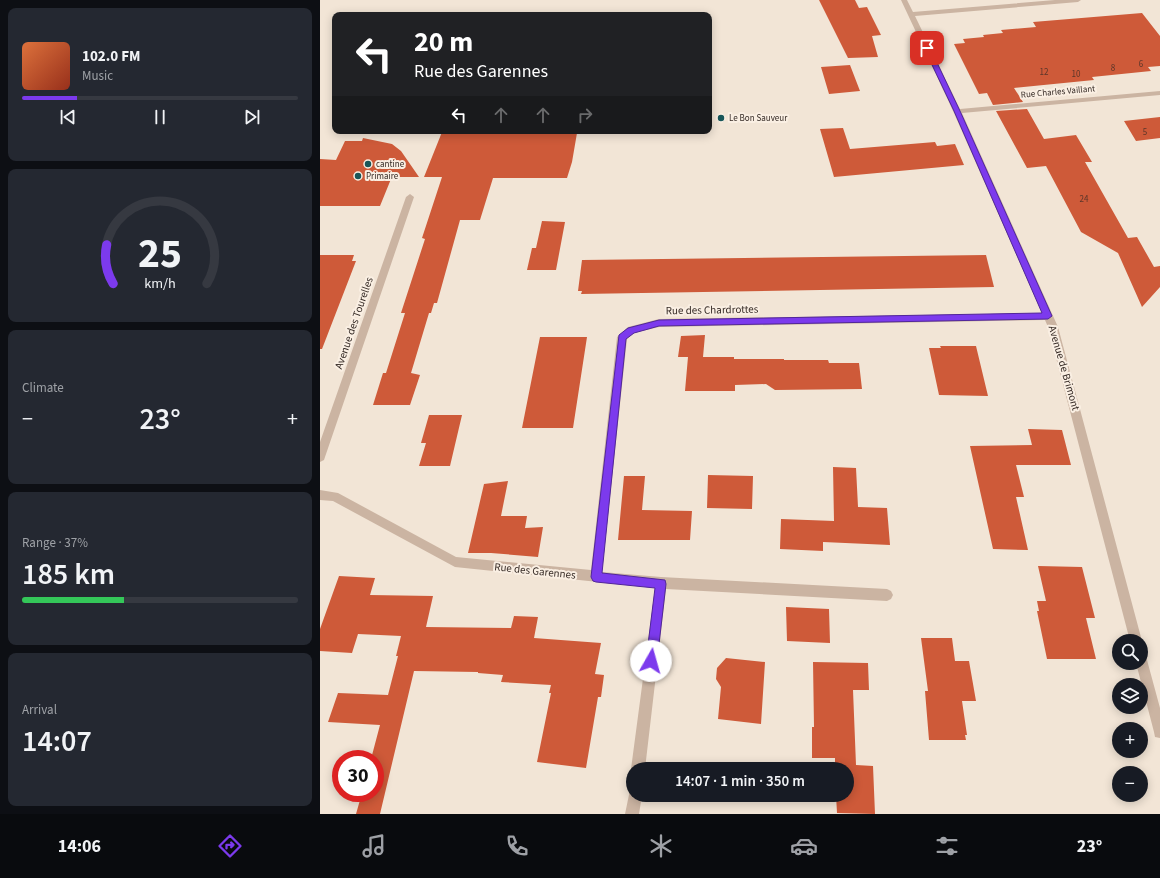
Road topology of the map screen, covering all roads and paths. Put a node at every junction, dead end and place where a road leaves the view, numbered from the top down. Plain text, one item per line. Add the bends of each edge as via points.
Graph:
1 (904, 0) edge
2 (1078, 0) edge
3 (911, 14) junction
4 (1160, 93) edge
5 (957, 111) junction
6 (410, 197) dead end
7 (1048, 316) junction
8 (320, 457) edge
9 (320, 495) edge
10 (596, 577) junction
11 (661, 584) junction
12 (887, 595) dead end
13 (1134, 634) edge
14 (1144, 670) edge
15 (1160, 732) edge
16 (639, 762) edge
17 (634, 802) edge
18 (632, 814) edge

1 - 3 street, Avenue de Brimont
2 - 3 street
3 - 5 street, Avenue de Brimont
4 - 5 street, Rue Charles Vaillant
5 - 7 street, Avenue de Brimont
6 - 8 street, Avenue des Tourelles
7 - 10 street, Rue des Chardrottes via 659,323 631,330 622,337
7 - 13 street, Avenue de Brimont via 1054,327
9 - 10 street, Rue des Garennes via 334,496 455,562
10 - 11 street, Rue des Garennes
11 - 12 street, Rue des Garennes
11 - 16 street
14 - 15 street
17 - 18 street

